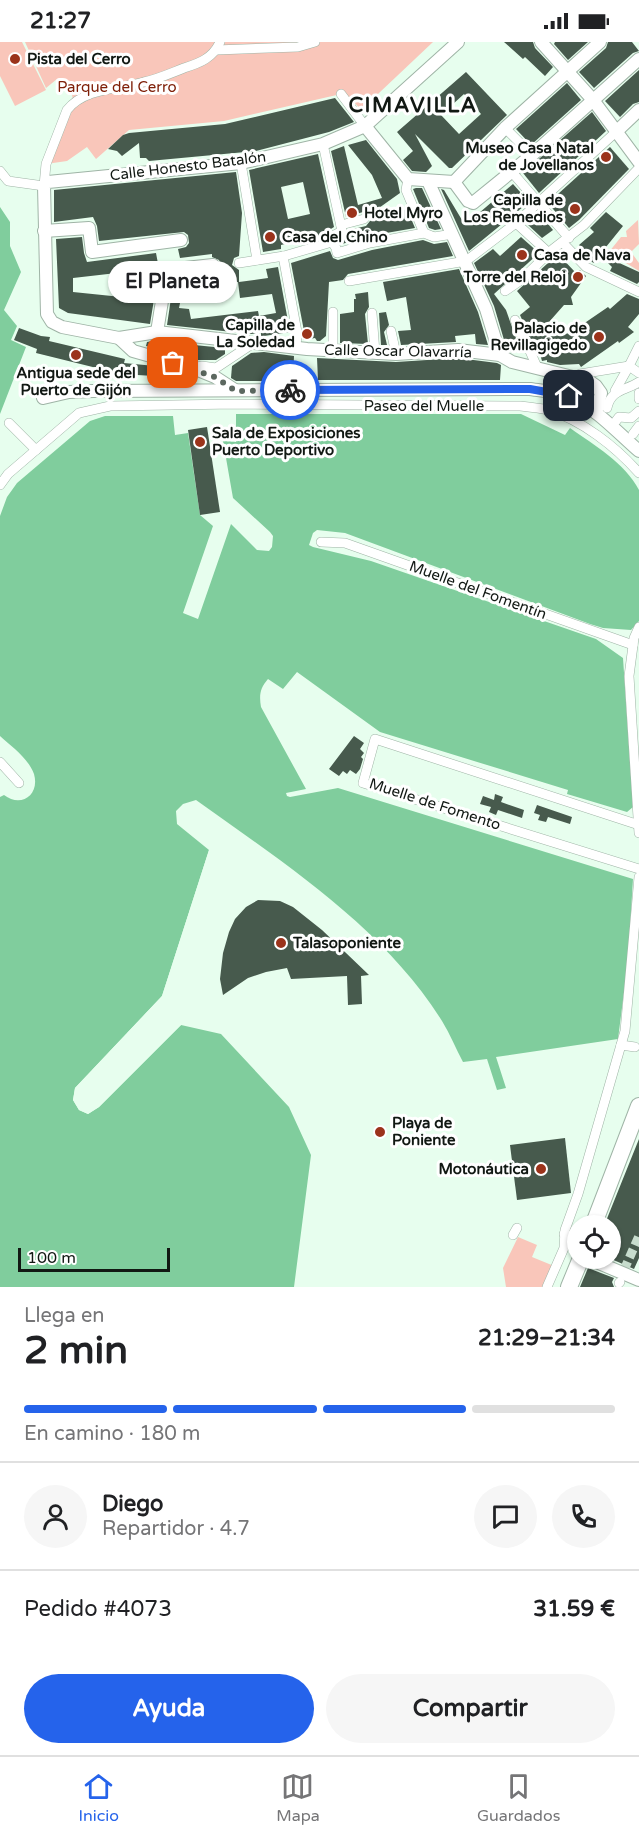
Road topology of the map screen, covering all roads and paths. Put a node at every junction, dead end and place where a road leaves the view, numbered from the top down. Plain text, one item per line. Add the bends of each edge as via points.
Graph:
1 (315, 42) edge
2 (458, 42) edge
3 (600, 42) edge
4 (542, 43) edge
5 (218, 46) edge
6 (639, 58) edge
7 (566, 72) junction
8 (341, 94) dead end
9 (593, 100) junction
10 (639, 110) edge
11 (365, 126) junction
12 (505, 128) junction
13 (617, 131) junction
14 (323, 144) junction
15 (532, 155) junction
16 (639, 162) edge
17 (241, 163) junction
18 (639, 168) edge
19 (0, 171) edge
20 (511, 171) junction
21 (408, 179) junction
22 (428, 181) junction
23 (454, 182) junction
24 (44, 186) junction
25 (540, 202) junction
26 (364, 219) dead end
27 (516, 223) junction
28 (44, 231) junction
29 (424, 233) junction
30 (453, 234) junction
31 (336, 237) junction
32 (181, 240) dead end
33 (566, 241) junction
34 (549, 254) junction
35 (258, 260) junction
36 (284, 261) junction
37 (466, 261) junction
38 (239, 263) dead end
39 (213, 265) dead end
40 (350, 281) dead end
41 (505, 291) dead end
42 (639, 292) edge
43 (333, 312) dead end
44 (372, 313) dead end
45 (514, 320) dead end
46 (391, 331) dead end
47 (157, 332) junction
48 (119, 338) junction
49 (523, 338) dead end
50 (252, 344) junction
51 (639, 346) edge
52 (296, 348) junction
53 (529, 349) dead end
54 (333, 350) junction
55 (375, 353) junction
56 (396, 354) junction
57 (500, 355) junction
58 (629, 366) junction
59 (193, 368) junction
60 (537, 368) junction
61 (639, 373) edge
62 (580, 374) dead end
63 (639, 382) edge
64 (626, 388) junction
65 (236, 391) junction
66 (615, 391) junction
67 (639, 396) edge
68 (43, 398) dead end
69 (602, 410) junction
70 (639, 413) edge
71 (616, 421) dead end
72 (9, 423) dead end
73 (36, 450) junction
74 (639, 451) edge
75 (639, 473) edge
76 (0, 485) edge
77 (321, 542) dead end
78 (639, 627) edge
79 (633, 645) junction
80 (0, 762) edge
81 (19, 783) dead end
82 (639, 825) edge
83 (639, 833) edge
84 (639, 869) edge
85 (639, 877) edge
86 (621, 1045) junction
87 (635, 1047) dead end
88 (639, 1106) edge
89 (597, 1215) edge
90 (564, 1234) junction
91 (567, 1235) edge
92 (576, 1269) edge
93 (613, 1269) edge
94 (639, 1280) edge
95 (547, 1287) edge
96 (569, 1287) edge

1 - 5 street via 298,47
2 - 11 street, Calle Honesto Batalón
3 - 7 street
4 - 7 street
5 - 24 street via 204,61 147,82 83,96 73,102 46,164
6 - 9 street
7 - 9 street
7 - 12 street
8 - 11 street
9 - 13 street
9 - 15 street
10 - 13 street
11 - 14 street, Calle Honesto Batalón
11 - 21 street
12 - 15 street
12 - 23 street
13 - 16 street
13 - 25 street
14 - 17 street, Calle Honesto Batalón
14 - 31 street
15 - 20 street
17 - 24 street, Calle Honesto Batalón via 48,182
17 - 35 street
18 - 33 street
19 - 24 street via 8,181
20 - 23 street via 473,203
20 - 25 street
21 - 22 street
21 - 29 street via 406,190
22 - 23 street
22 - 30 street
24 - 28 street
25 - 27 street
25 - 33 street
26 - 31 street
27 - 34 street
27 - 37 street
28 - 32 street via 88,228 92,252
28 - 48 street via 47,314 52,322
29 - 30 street via 434,237
29 - 31 street via 337,253
30 - 37 street
31 - 36 street
33 - 34 street
33 - 42 street via 586,267
34 - 41 street
35 - 36 street
35 - 38 street
36 - 52 street via 297,332
37 - 40 street
37 - 57 street
39 - 47 street via 167,270
43 - 54 street
44 - 55 street
45 - 49 street
46 - 56 street
47 - 48 street, Calle Oscar Olavarría
47 - 50 street, Calle Oscar Olavarría
48 - 59 street via 133,351
50 - 52 street, Calle Oscar Olavarría
50 - 59 street via 216,368
51 - 58 street
52 - 54 street, Calle Oscar Olavarría
53 - 60 street
54 - 55 street, Calle Oscar Olavarría
55 - 56 street, Calle Oscar Olavarría
56 - 57 street, Calle Oscar Olavarría via 458,350
57 - 60 street, Calle Oscar Olavarría
58 - 61 street
58 - 62 street
58 - 66 street
59 - 65 street
60 - 69 street, Calle Oscar Olavarría via 596,386 601,393
63 - 64 street
64 - 66 street
64 - 67 street
65 - 68 street via 93,391
65 - 69 street via 530,389 569,396
66 - 69 street
69 - 74 street
70 - 71 street
72 - 73 street
73 - 75 street, Paseo del Muelle via 80,413 110,406 520,406 570,419 600,438
73 - 76 street, Paseo del Muelle
77 - 79 street, Muelle del Fomentín via 345,543
78 - 79 street
79 - 82 street via 629,676
80 - 81 street
82 - 83 street
82 - 84 street, Muelle de Fomento via 375,740 363,783
85 - 86 street
86 - 87 street
86 - 90 street
88 - 89 main road
90 - 91 street
90 - 95 street via 564,1248
92 - 96 main road
93 - 94 street

